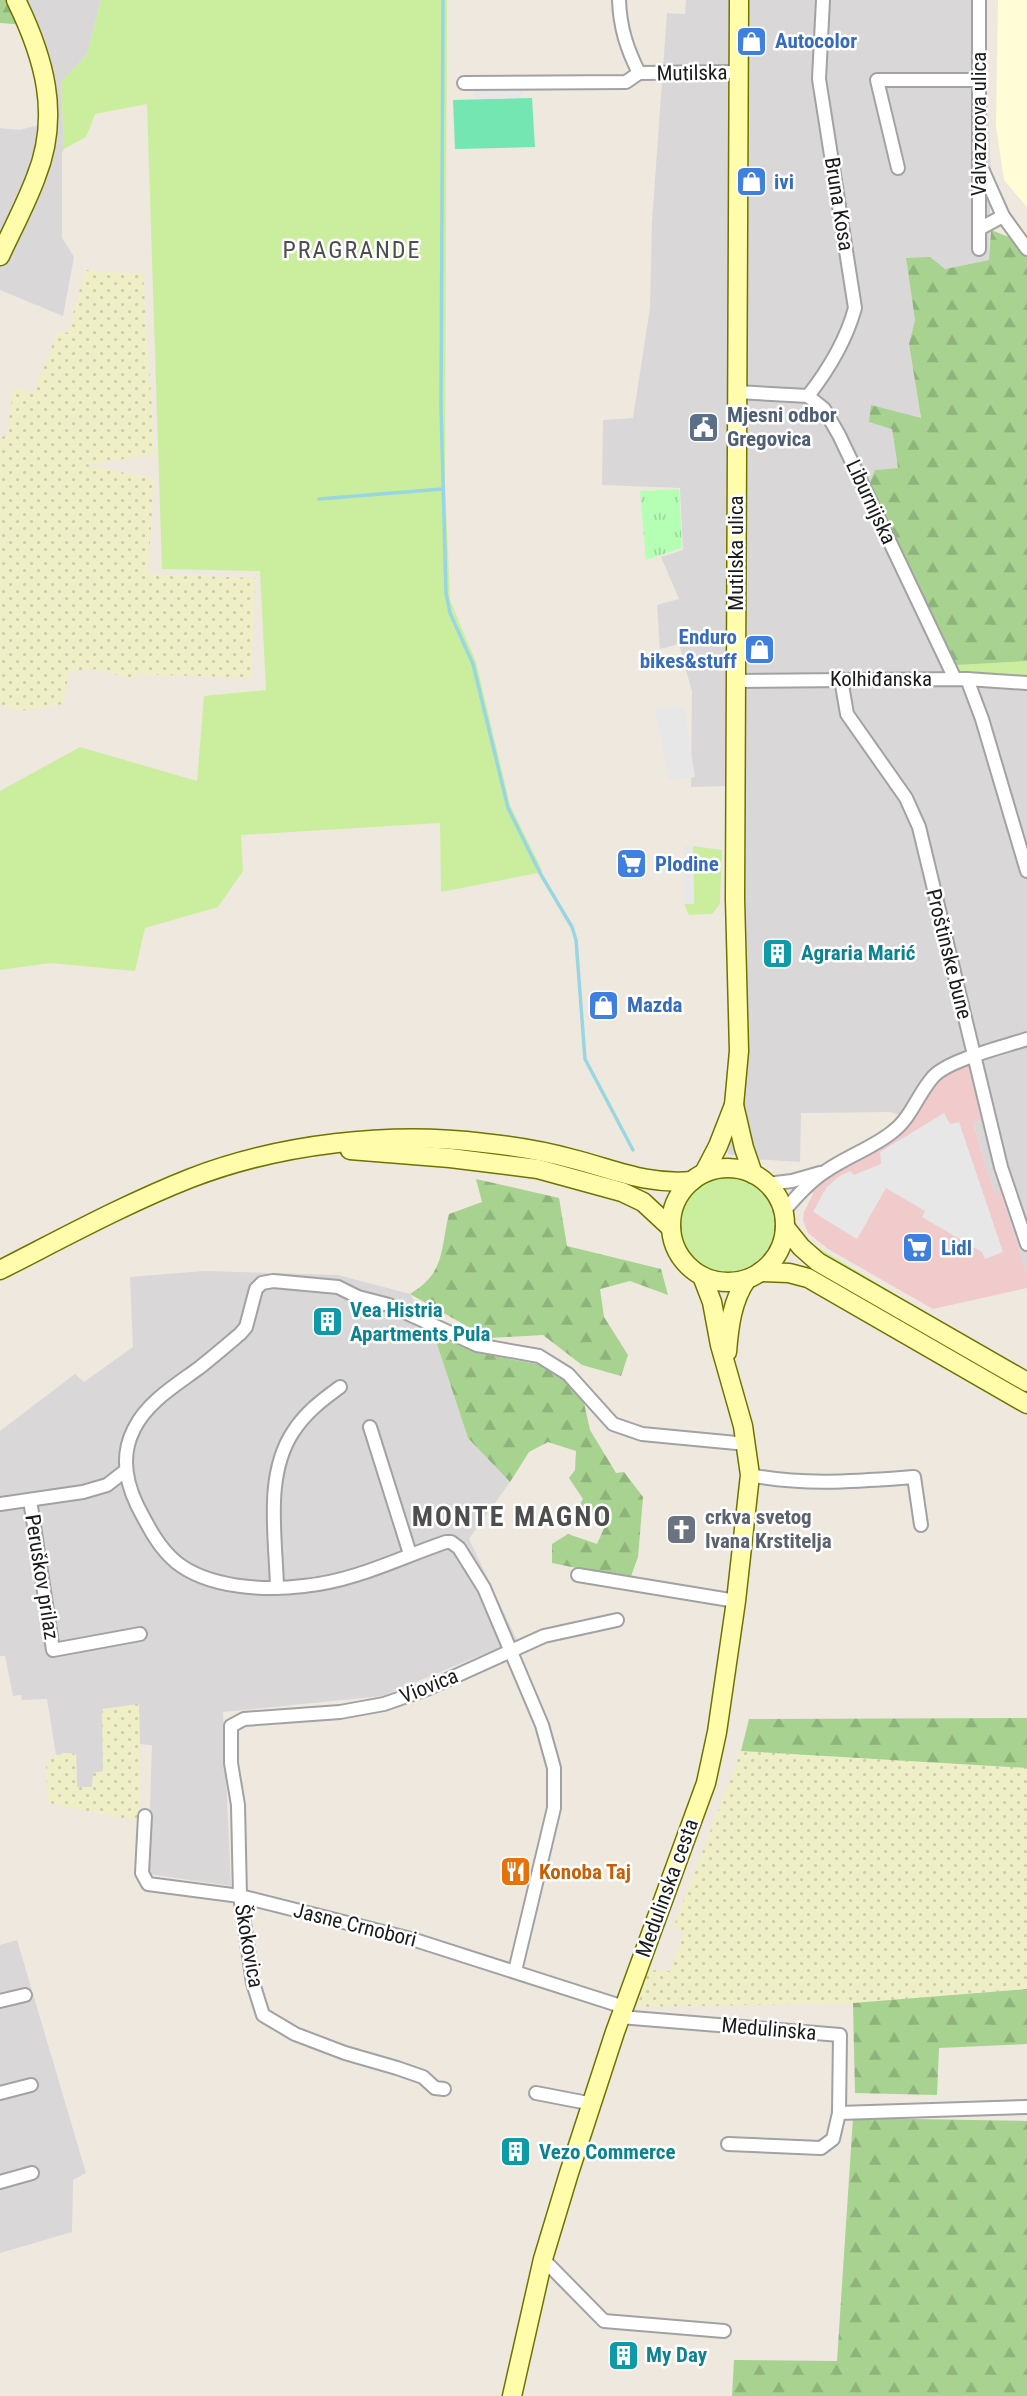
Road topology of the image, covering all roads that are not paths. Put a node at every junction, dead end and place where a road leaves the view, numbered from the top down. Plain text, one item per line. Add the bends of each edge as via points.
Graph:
1 (16, 0) edge
2 (619, 0) edge
3 (739, 0) edge
4 (823, 0) edge
5 (979, 0) edge
6 (738, 72) junction
7 (639, 73) junction
8 (979, 80) junction
9 (464, 83) dead end
10 (979, 157) junction
11 (898, 168) dead end
12 (1003, 216) junction
13 (979, 229) junction
14 (979, 249) dead end
15 (1027, 249) edge
16 (0, 256) edge
17 (737, 392) junction
18 (808, 396) junction
19 (841, 679) junction
20 (961, 679) junction
21 (736, 681) junction
22 (1027, 683) edge
23 (1027, 871) edge
24 (1027, 1039) edge
25 (974, 1057) junction
26 (734, 1105) junction
27 (319, 1146) junction
28 (824, 1172) junction
29 (698, 1177) junction
30 (760, 1179) junction
31 (784, 1220) junction
32 (671, 1228) junction
33 (1027, 1244) edge
34 (0, 1270) edge
35 (754, 1275) junction
36 (702, 1276) junction
37 (726, 1370) junction
38 (1027, 1382) edge
39 (340, 1387) dead end
40 (1027, 1404) edge
41 (370, 1427) dead end
42 (747, 1444) junction
43 (125, 1471) junction
44 (750, 1475) junction
45 (30, 1500) junction
46 (0, 1504) edge
47 (921, 1525) dead end
48 (410, 1554) junction
49 (578, 1575) dead end
50 (277, 1588) junction
51 (736, 1601) junction
52 (617, 1620) dead end
53 (140, 1634) dead end
54 (512, 1652) junction
55 (234, 1723) joint
56 (145, 1816) dead end
57 (240, 1896) junction
58 (515, 1970) junction
59 (26, 1995) dead end
60 (0, 2001) edge
61 (622, 2012) junction
62 (31, 2085) dead end
63 (444, 2089) dead end
64 (0, 2093) edge
65 (537, 2093) dead end
66 (593, 2104) junction
67 (1027, 2107) edge
68 (839, 2113) junction
69 (728, 2144) dead end
70 (32, 2173) dead end
71 (0, 2182) edge
72 (544, 2259) junction
73 (723, 2331) dead end
74 (512, 2396) edge

1 - 16 main road via 42,60 48,123 37,176
2 - 7 street, Mutilska via 620,26
3 - 6 main road, Mutilska ulica
4 - 18 street, Bruna Kosa via 819,79 855,308 830,369
5 - 8 street, Valvazorova ulica
6 - 7 street, Mutilska
6 - 17 main road, Mutilska ulica
7 - 9 street via 626,82
8 - 10 street, Valvazorova ulica
8 - 11 street via 877,79
10 - 12 street
10 - 13 street, Valvazorova ulica
12 - 13 street
12 - 15 street
13 - 14 street, Valvazorova ulica
17 - 18 street
17 - 21 main road, Mutilska ulica
18 - 20 street, Liburnijska via 824,410 839,435
19 - 20 street, Kolhiđanska
19 - 21 street, Kolhiđanska
19 - 25 street, Proštinske bune via 848,714 906,797 919,827
20 - 22 street, Kolhiđanska
20 - 23 street, Liburnijska via 982,719
21 - 26 main road, Mutilska ulica via 739,1051
24 - 25 street
25 - 28 street via 946,1066 935,1075 908,1118 891,1134
25 - 33 street, Proštinske bune via 1001,1167
26 - 29 main road, Mutilska ulica via 718,1146
26 - 30 main road, Mutilska ulica via 744,1148
27 - 29 main road via 396,1139 481,1142 550,1153 643,1180
27 - 32 main road via 538,1169 622,1192 643,1202
27 - 34 main road via 193,1177
28 - 30 street via 792,1181
28 - 31 street via 799,1193
29 - 30 main road via 728,1168
29 - 32 main road via 680,1194
30 - 31 main road via 777,1197
31 - 35 main road via 777,1252
31 - 38 main road via 801,1247 818,1262
32 - 36 main road via 675,1247 686,1264
35 - 36 main road via 732,1282
35 - 37 main road via 741,1287 730,1322
35 - 40 main road via 789,1273 808,1278
36 - 37 main road
37 - 42 main road, Medulinska cesta
39 - 50 street via 292,1432 276,1472
41 - 48 street
42 - 43 street via 642,1434 613,1424 568,1374 539,1356 477,1345 338,1287 274,1280 256,1289 240,1334 167,1391 134,1428
42 - 44 main road, Medulinska cesta
43 - 45 street via 107,1485
43 - 50 street via 147,1525 178,1563 210,1578
44 - 47 street via 828,1483 914,1477
44 - 51 main road, Medulinska cesta
45 - 46 street
45 - 53 street, Peruškov prilaz via 53,1650
48 - 50 street via 345,1579
48 - 54 street via 452,1542 484,1588
49 - 51 street
51 - 61 main road, Medulinska cesta via 706,1783
52 - 54 street, Viovica via 544,1636
54 - 55 street, Viovica via 384,1704
54 - 58 street via 554,1768 554,1808
55 - 57 street, Škokovica via 231,1763 239,1805
56 - 57 street, Jasne Crnobori via 142,1873 148,1884
57 - 58 street, Jasne Crnobori
57 - 63 street, Škokovica via 253,1983 263,2015 295,2034 423,2077 435,2088
58 - 61 street, Jasne Crnobori
59 - 60 street
61 - 66 main road, Medulinska cesta
61 - 68 street, Medulinska via 840,2035
62 - 64 street
65 - 66 street
66 - 72 main road, Medulinska cesta
67 - 68 street
68 - 69 street, Medulinska via 833,2139 821,2148
70 - 71 street
72 - 73 street via 604,2321
72 - 74 main road, Medulinska cesta

